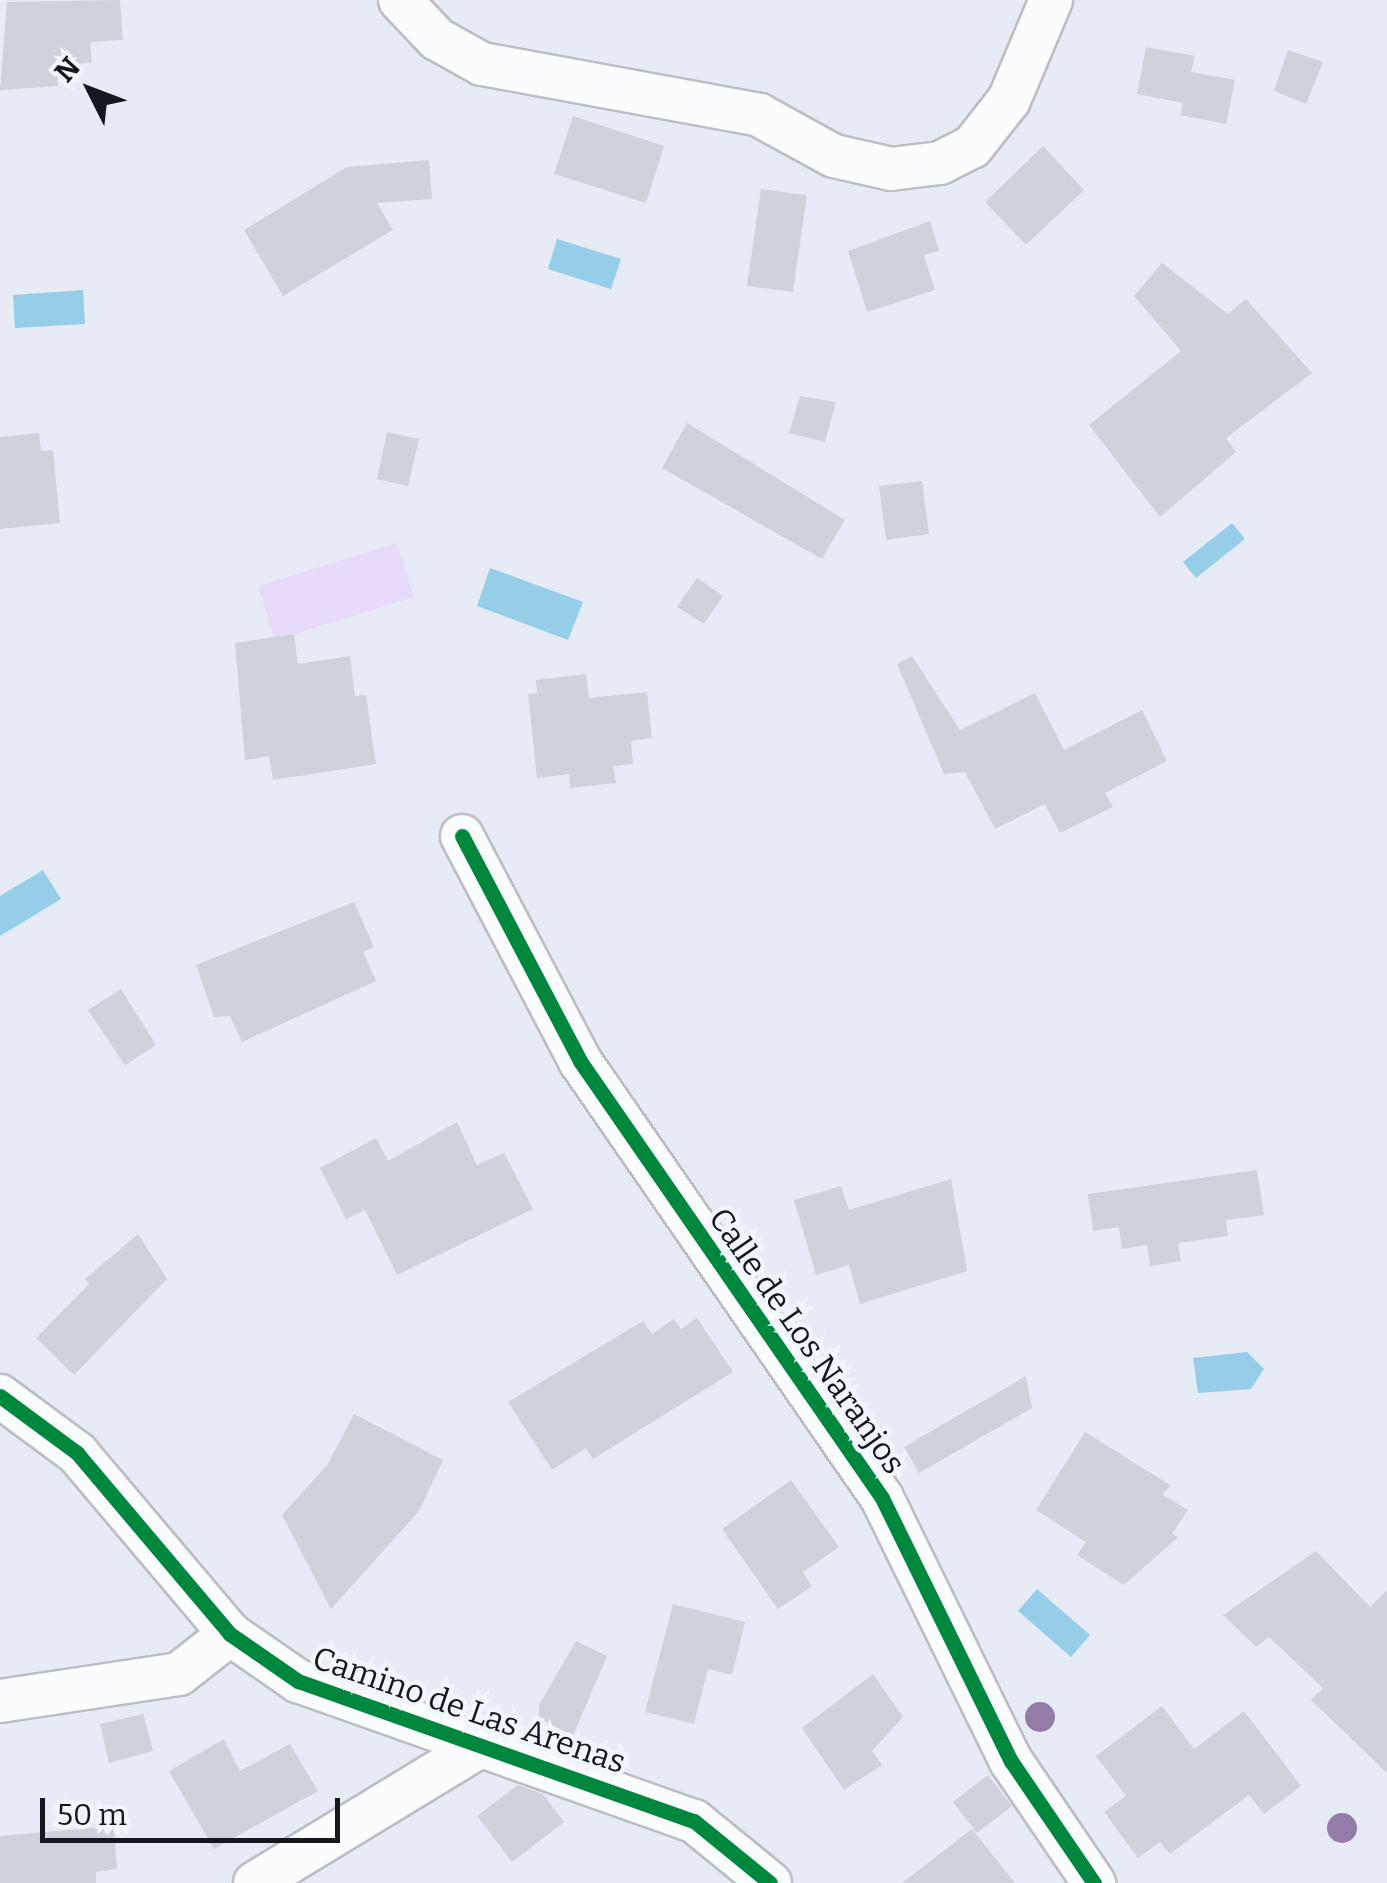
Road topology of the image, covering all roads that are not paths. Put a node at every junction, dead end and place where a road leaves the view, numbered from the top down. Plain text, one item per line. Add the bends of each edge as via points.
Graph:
1 (400, 0) edge
2 (1051, 0) edge
3 (462, 836) dead end
4 (0, 1396) edge
5 (230, 1634) junction
6 (0, 1702) edge
7 (484, 1744) junction
8 (255, 1883) edge
9 (770, 1883) edge
10 (1094, 1883) edge

1 - 2 street via 437,39 482,64 759,115 834,156 891,169 940,163 972,147 1009,100
3 - 10 street, Calle de Los Naranjos via 580,1061 882,1498 1012,1761
4 - 5 street, Camino de Las Arenas via 77,1453
5 - 6 street via 179,1674
5 - 7 street, Camino de Las Arenas via 298,1681
7 - 8 street
7 - 9 street, Camino de Las Arenas via 694,1821

